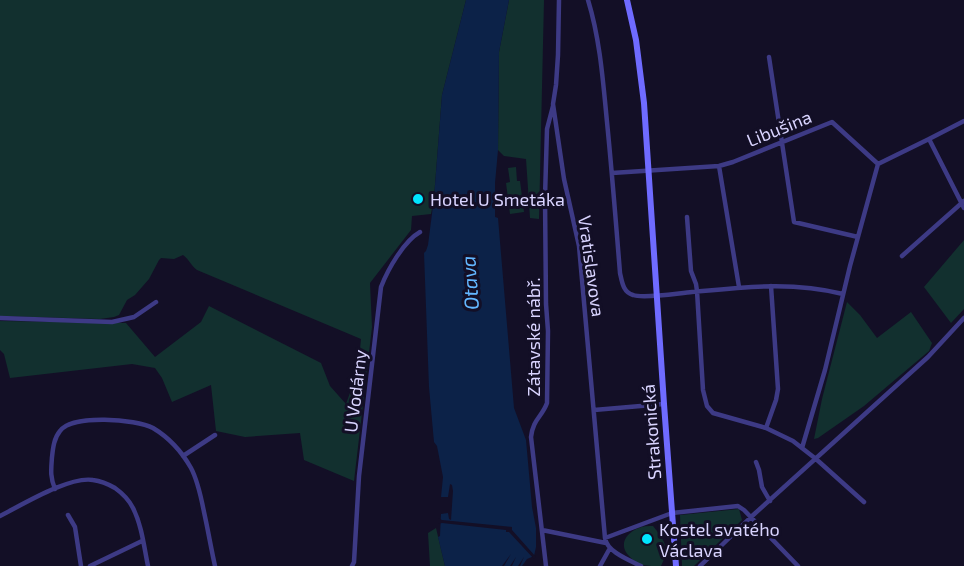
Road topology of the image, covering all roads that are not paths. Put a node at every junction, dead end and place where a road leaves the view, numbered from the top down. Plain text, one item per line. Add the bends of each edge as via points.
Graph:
1 (559, 0) edge
2 (588, 0) edge
3 (627, 0) edge
4 (769, 57) dead end
5 (553, 104) junction
6 (964, 121) edge
7 (928, 139) junction
8 (782, 142) junction
9 (878, 164) junction
10 (719, 166) junction
11 (649, 171) junction
12 (612, 173) junction
13 (963, 204) edge
14 (687, 217) dead end
15 (420, 232) dead end
16 (858, 237) junction
17 (902, 256) dead end
18 (771, 286) junction
19 (739, 287) junction
20 (697, 291) junction
21 (843, 294) junction
22 (657, 295) junction
23 (156, 302) dead end
24 (0, 318) edge
25 (964, 318) edge
26 (664, 404) junction
27 (594, 410) junction
28 (766, 428) junction
29 (215, 435) dead end
30 (802, 448) junction
31 (183, 456) junction
32 (816, 459) junction
33 (756, 462) dead end
34 (55, 489) junction
35 (770, 501) junction
36 (864, 501) dead end
37 (672, 513) junction
38 (68, 515) dead end
39 (0, 516) edge
40 (751, 518) junction
41 (542, 530) junction
42 (605, 540) junction
43 (142, 541) junction
44 (610, 548) junction
45 (81, 566) edge
46 (90, 566) edge
47 (148, 566) edge
48 (215, 566) edge
49 (352, 566) edge
50 (546, 566) edge
51 (600, 566) edge
52 (641, 566) edge
53 (676, 566) edge
54 (700, 566) edge
55 (798, 566) edge

1 - 5 street, Vratislavova
2 - 12 street via 599,51
3 - 11 main road, Strakonická via 644,104
4 - 8 street
5 - 27 street, Vratislavova via 579,246
5 - 41 street, Zátavské nábř. via 547,129 545,196 547,403 531,437
6 - 7 street
7 - 9 street
7 - 13 street
8 - 9 street, Libušina via 832,122
8 - 10 street, Libušina
8 - 16 street via 794,222
9 - 16 street
10 - 11 street, Libušina
10 - 19 street
11 - 12 street
11 - 22 main road, Strakonická
12 - 22 street via 622,285 634,296
13 - 17 street
14 - 20 street via 691,271
15 - 49 street, U Vodárny via 406,244 381,287
16 - 21 street
18 - 19 street
18 - 21 street via 810,287
18 - 28 street via 778,389
19 - 20 street
20 - 22 street
20 - 28 street via 707,406 713,413
21 - 30 street
22 - 26 main road, Strakonická
23 - 24 street via 134,317 112,322
25 - 32 street via 928,357
26 - 27 street
26 - 37 main road, Strakonická
27 - 42 street, Vratislavova
28 - 30 street
29 - 31 street
30 - 32 street
31 - 34 street via 151,427 106,419 72,423 61,429 55,441 51,480
31 - 48 street via 199,489
32 - 35 street
32 - 36 street
33 - 35 street
34 - 39 street
34 - 43 street via 92,479 117,489 132,505
35 - 40 street
37 - 40 street via 738,506
37 - 42 street
37 - 53 main road, Strakonická
38 - 45 street via 75,527
40 - 54 street
40 - 55 street
41 - 42 street
41 - 50 street, Zátavské nábř.
42 - 44 street
43 - 46 street
43 - 47 street
44 - 51 street
44 - 52 street

